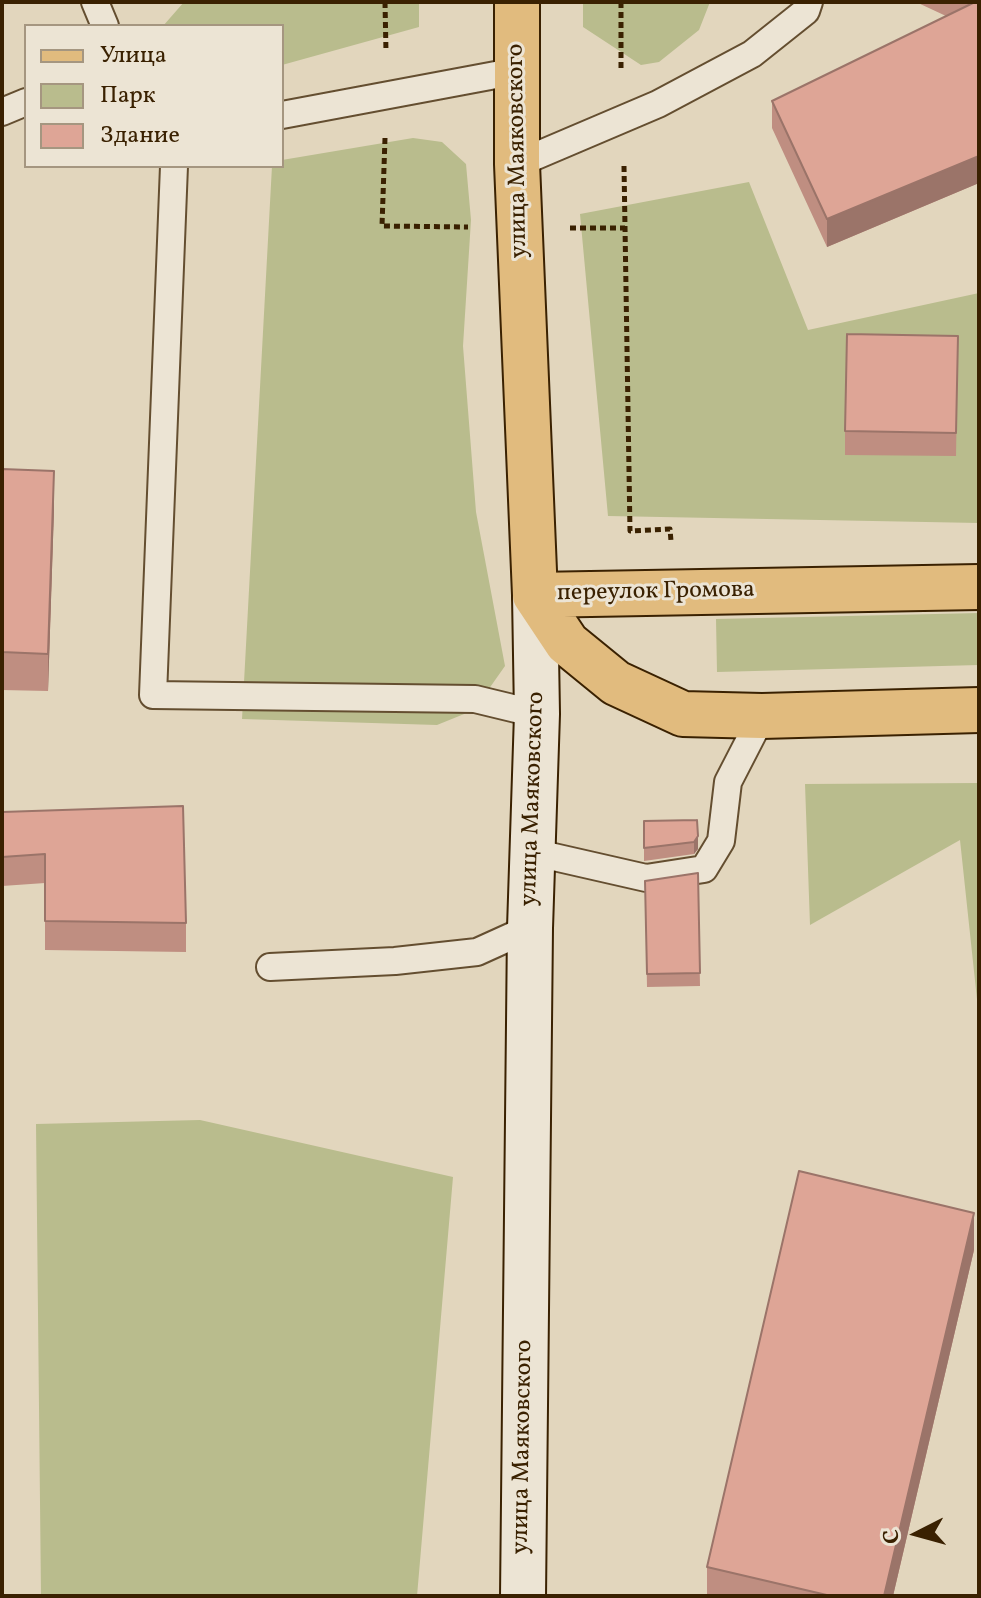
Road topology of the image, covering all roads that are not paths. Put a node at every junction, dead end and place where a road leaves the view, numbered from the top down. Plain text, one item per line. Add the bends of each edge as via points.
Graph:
1 (95, 2) edge
2 (517, 2) edge
3 (809, 2) edge
4 (104, 24) edge
5 (517, 71) junction
6 (24, 103) edge
7 (2, 112) edge
8 (284, 115) edge
9 (517, 164) junction
10 (174, 168) edge
11 (979, 587) edge
12 (535, 595) junction
13 (979, 710) edge
14 (537, 714) junction
15 (762, 716) junction
16 (532, 852) junction
17 (530, 928) junction
18 (270, 967) dead end
19 (523, 1596) edge

1 - 4 lane
2 - 5 main road, улица Маяковского
3 - 9 lane via 806,11 752,54 623,119
5 - 8 lane
5 - 9 main road, улица Маяковского
6 - 7 lane
9 - 12 main road, улица Маяковского
10 - 14 lane via 153,695 475,699
11 - 12 main road, переулок Громова
12 - 14 street, улица Маяковского
12 - 15 main road, переулок Громова via 567,643 616,683 683,714
13 - 15 main road, переулок Громова
14 - 16 street, улица Маяковского
15 - 16 lane via 728,782 721,841 704,869 646,878
16 - 17 street, улица Маяковского
17 - 18 lane via 477,952
17 - 19 street, улица Маяковского

